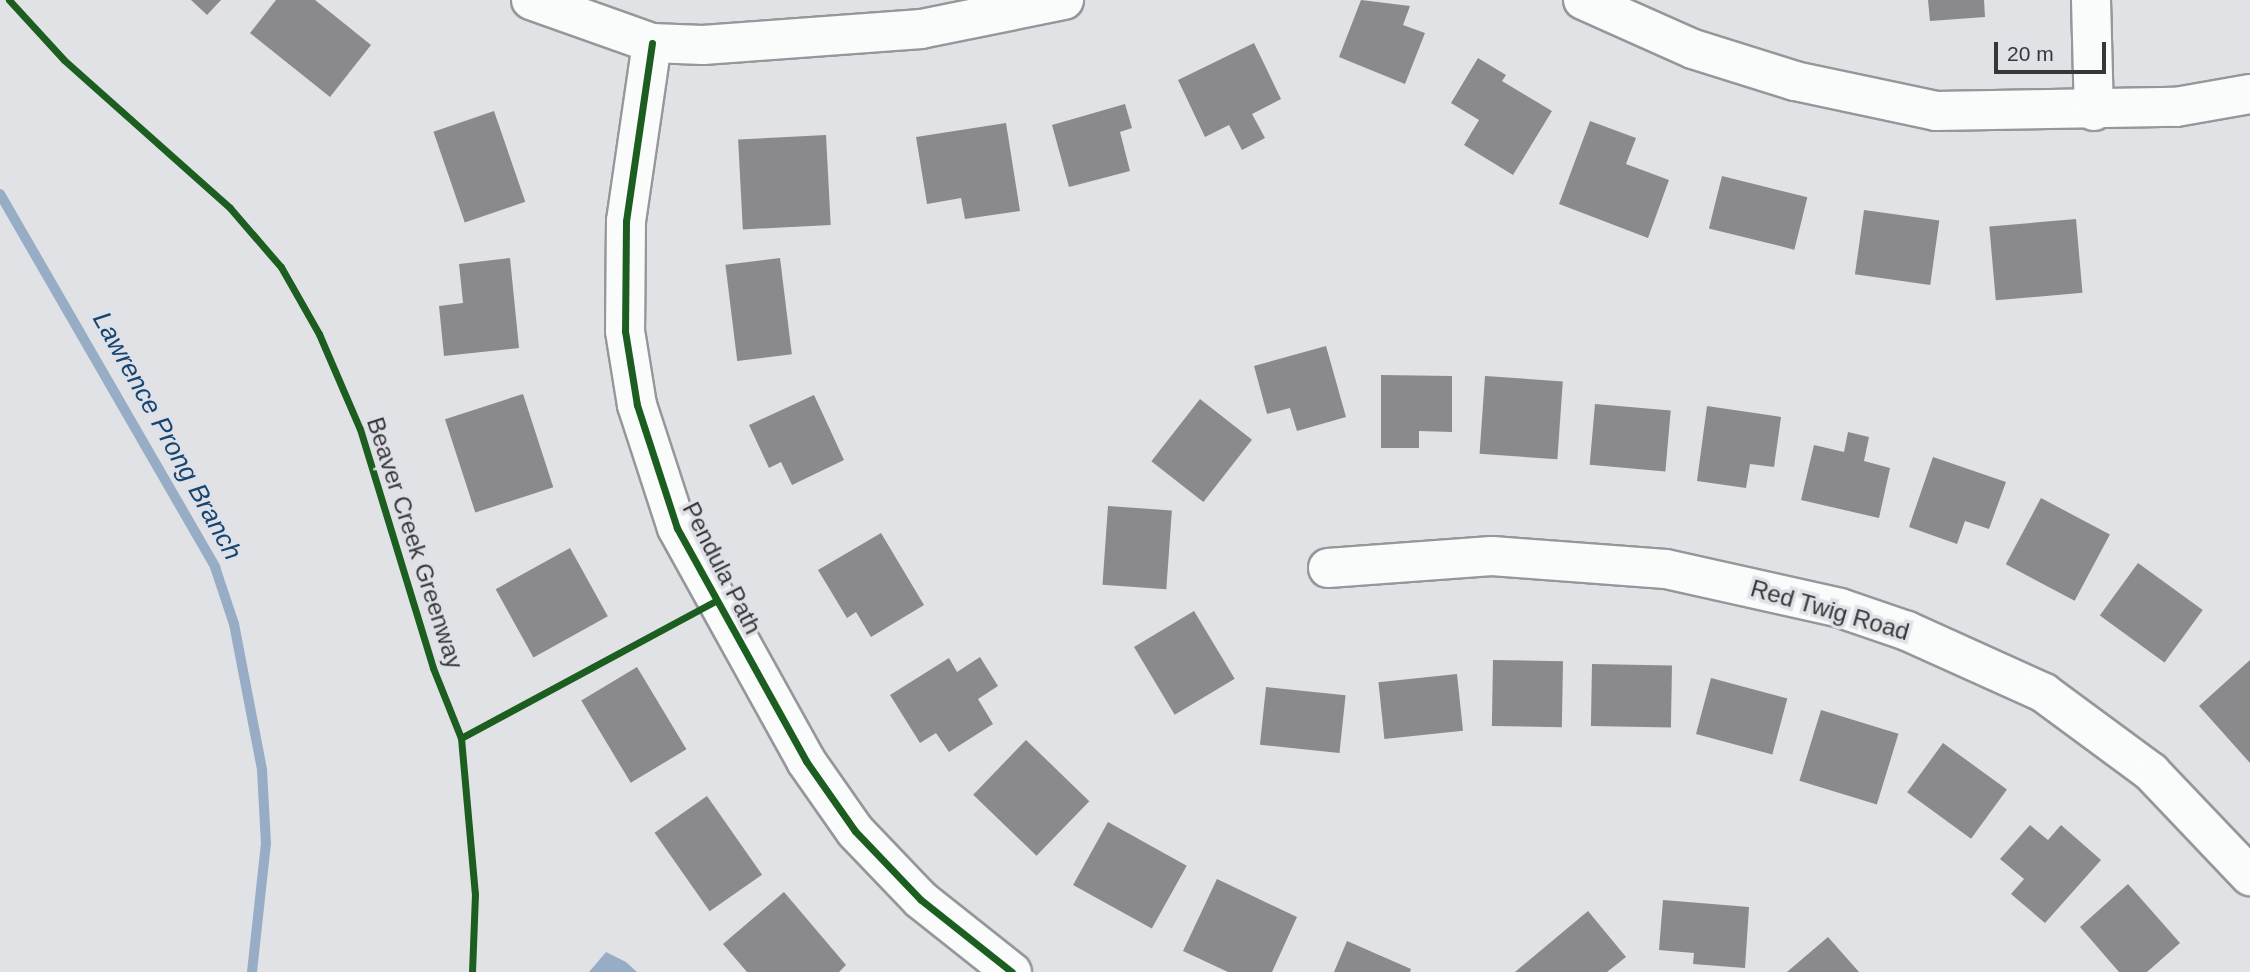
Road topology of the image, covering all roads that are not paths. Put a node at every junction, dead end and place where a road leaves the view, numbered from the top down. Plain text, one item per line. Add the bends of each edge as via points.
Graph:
1 (531, 0) edge
2 (1064, 0) edge
3 (1583, 0) edge
4 (2091, 0) edge
5 (652, 43) junction
6 (2250, 94) edge
7 (2094, 111) junction
8 (1328, 568) dead end
9 (2250, 876) edge
10 (1012, 972) edge

1 - 5 street
2 - 5 street via 1014,14 826,40
3 - 7 street via 1693,49 1868,99 1936,111
4 - 7 street
5 - 10 street, Pendula Path via 626,221 625,331 637,405 677,527 806,761 855,831 921,901
6 - 7 street via 2176,107
8 - 9 street, Red Twig Road via 1492,556 1587,561 1680,572 1885,623 2044,693 2151,772

